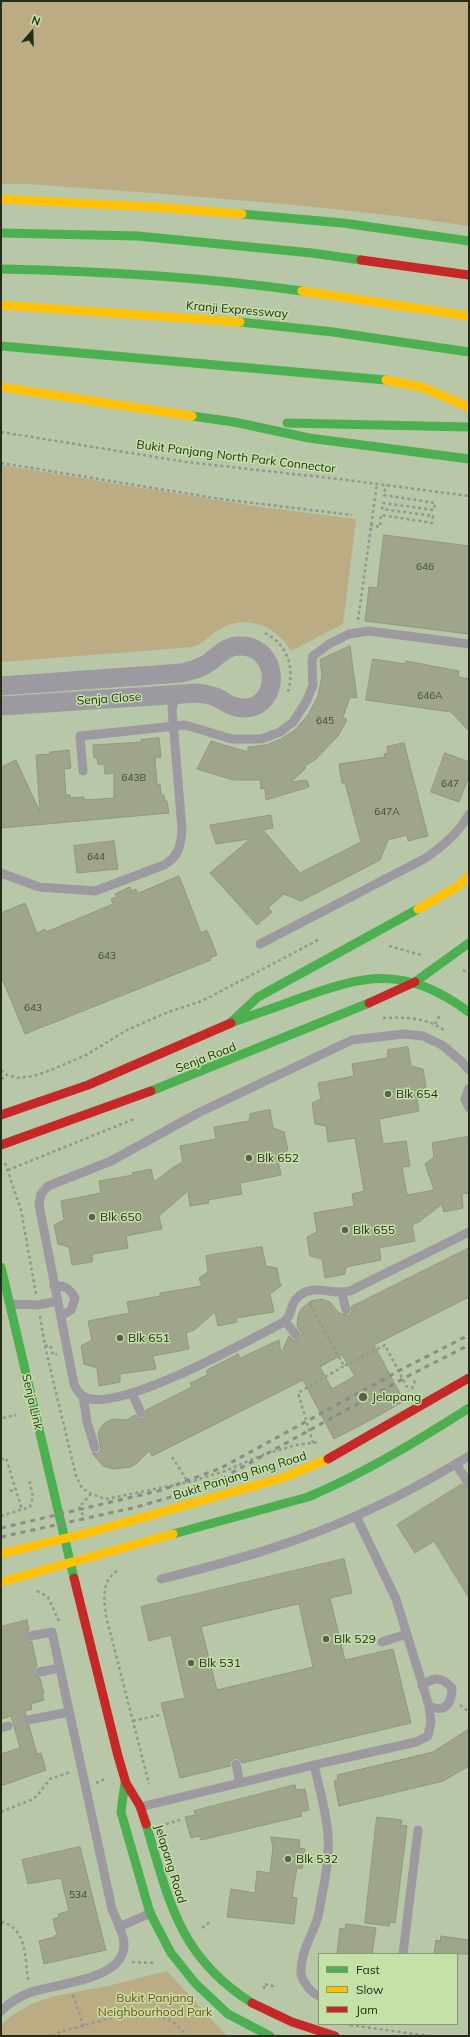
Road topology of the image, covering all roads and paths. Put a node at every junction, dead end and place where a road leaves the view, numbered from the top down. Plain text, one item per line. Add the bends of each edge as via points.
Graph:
1 (1, 199) edge
2 (1, 233) edge
3 (469, 241) edge
4 (1, 269) edge
5 (469, 275) edge
6 (1, 305) edge
7 (469, 316) edge
8 (1, 346) edge
9 (469, 352) edge
10 (1, 387) edge
11 (469, 407) edge
12 (234, 422) junction
13 (469, 427) edge
14 (1, 432) edge
15 (469, 459) edge
16 (1, 462) edge
17 (377, 484) junction
18 (386, 485) junction
19 (469, 496) edge
20 (352, 515) dead end
21 (370, 525) junction
22 (262, 632) dead end
23 (356, 633) junction
24 (469, 644) edge
25 (214, 659) junction
26 (1, 686) edge
27 (186, 693) junction
28 (154, 695) junction
29 (286, 697) dead end
30 (217, 698) junction
31 (1, 706) edge
32 (172, 709) junction
33 (174, 726) junction
34 (83, 771) dead end
35 (469, 814) edge
36 (1, 873) edge
37 (469, 876) edge
38 (380, 930) junction
39 (321, 938) dead end
40 (469, 943) edge
41 (260, 944) dead end
42 (445, 962) junction
43 (415, 982) junction
44 (469, 1012) edge
45 (229, 1024) junction
46 (1, 1070) edge
47 (469, 1070) edge
48 (7, 1075) junction
49 (1, 1079) edge
50 (469, 1088) edge
51 (1, 1101) edge
52 (469, 1108) edge
53 (19, 1110) junction
54 (1, 1116) edge
55 (1, 1145) edge
56 (8, 1170) dead end
57 (469, 1232) edge
58 (1, 1267) edge
59 (54, 1286) junction
60 (342, 1293) junction
61 (308, 1299) dead end
62 (58, 1301) junction
63 (10, 1304) junction
64 (38, 1305) junction
65 (346, 1310) dead end
66 (61, 1316) junction
67 (285, 1322) junction
68 (296, 1335) dead end
69 (48, 1342) dead end
70 (44, 1343) junction
71 (344, 1366) junction
72 (416, 1378) dead end
73 (469, 1378) edge
74 (132, 1393) junction
75 (410, 1393) junction
76 (83, 1396) junction
77 (407, 1396) dead end
78 (469, 1408) edge
79 (141, 1413) dead end
80 (17, 1415) dead end
81 (3, 1418) dead end
82 (324, 1441) dead end
83 (313, 1443) junction
84 (95, 1448) dead end
85 (469, 1456) edge
86 (172, 1458) dead end
87 (1, 1459) edge
88 (456, 1464) junction
89 (467, 1481) dead end
90 (188, 1482) junction
91 (15, 1489) junction
92 (10, 1491) dead end
93 (91, 1494) junction
94 (30, 1507) dead end
95 (79, 1507) dead end
96 (22, 1510) junction
97 (1, 1516) edge
98 (356, 1516) junction
99 (60, 1519) junction
100 (64, 1538) junction
101 (32, 1547) junction
102 (1, 1554) edge
103 (70, 1563) junction
104 (109, 1576) dead end
105 (161, 1579) dead end
106 (1, 1582) edge
107 (407, 1634) junction
108 (30, 1636) dead end
109 (382, 1642) dead end
110 (60, 1668) junction
111 (39, 1672) dead end
112 (422, 1686) junction
113 (428, 1706) junction
114 (69, 1712) junction
115 (158, 1715) dead end
116 (28, 1720) dead end
117 (133, 1721) junction
118 (236, 1764) dead end
119 (314, 1765) junction
120 (82, 1770) junction
121 (125, 1782) junction
122 (240, 1783) junction
123 (155, 1804) junction
124 (141, 1807) junction
125 (1, 1812) edge
126 (120, 1812) junction
127 (180, 1820) dead end
128 (418, 1830) dead end
129 (169, 1906) junction
130 (150, 1914) junction
131 (211, 1921) dead end
132 (1, 1922) edge
133 (119, 1927) junction
134 (203, 1928) dead end
135 (403, 1953) edge
136 (119, 1961) junction
137 (156, 1963) dead end
138 (68, 1982) junction
139 (277, 1987) dead end
140 (269, 1991) dead end
141 (30, 1993) junction
142 (318, 1995) edge
143 (1, 2011) edge
144 (350, 2025) edge
145 (84, 2026) junction
146 (52, 2036) edge
147 (186, 2036) edge
148 (270, 2036) edge
149 (335, 2036) edge
150 (429, 2036) edge

1 - 3 main road via 155,207 343,223
2 - 5 main road via 138,236 312,253
4 - 7 main road via 66,270 246,283
6 - 9 main road, Kranji Expressway via 241,322 333,332
8 - 11 main road via 380,379 422,387
10 - 12 main road
12 - 13 main road
12 - 15 main road via 310,438
14 - 17 path, Bukit Panjang North Park Connector via 186,462
16 - 20 path via 221,499
17 - 18 path, Bukit Panjang North Park Connector
17 - 21 path
18 - 19 path, Bukit Panjang North Park Connector
18 - 21 path via 384,496 435,503 434,510 383,503 382,509 433,516 432,523 381,515 380,527
21 - 23 path
22 - 29 path via 276,640 290,664 291,677
23 - 24 lane via 369,630
23 - 33 lane via 329,644 313,656 314,681 310,694 298,716 280,732 261,739 246,740 188,726
25 - 26 street, Senja Close via 204,666 182,673
25 - 30 street via 209,679
25 - 30 street, Senja Close via 231,647 246,646 260,652 272,670 269,690 264,699 255,705 235,708
27 - 28 street, Senja Close
27 - 30 street, Senja Close
27 - 32 lane via 177,699
28 - 31 street, Senja Close
28 - 32 lane
32 - 33 lane
33 - 34 lane via 80,736
33 - 36 lane via 182,829 180,846 172,860 95,890 39,887
35 - 41 lane via 456,833 441,848 424,859
37 - 38 main road via 457,887
38 - 42 path via 388,946
38 - 45 main road via 258,997
39 - 48 path via 202,1001 168,1012 127,1030 86,1055 34,1076 17,1078
40 - 42 main road
42 - 43 main road
43 - 44 main road, Senja Road via 439,991
43 - 45 main road, Senja Road via 398,978 378,978 349,982
43 - 55 main road, Senja Road via 375,1002 242,1056 109,1108
45 - 53 main road, Senja Road via 120,1072
46 - 48 path
47 - 59 lane via 442,1046 423,1036 404,1034 352,1040 198,1114 111,1161 48,1186 41,1194 39,1208
48 - 49 path
50 - 52 lane via 465,1099
51 - 53 street
53 - 54 main road, Senja Road
56 - 64 path via 21,1210
57 - 60 lane
58 - 63 main road, Senja Link
59 - 62 lane
59 - 66 lane via 66,1287 75,1298 71,1310
60 - 65 lane
60 - 67 lane via 317,1289 306,1291 294,1301
61 - 71 path
62 - 64 lane
62 - 66 lane
63 - 64 lane
63 - 99 main road, Senja Link
64 - 70 path
66 - 76 lane via 74,1384
67 - 68 lane
67 - 74 lane via 169,1379
69 - 70 path
70 - 93 path via 76,1476 82,1488
71 - 75 path via 385,1345
71 - 83 path via 298,1393
72 - 75 path
73 - 100 main road, Bukit Panjang Ring Road via 322,1463 282,1478
74 - 76 lane via 98,1400
74 - 79 lane
75 - 77 path
76 - 84 lane
78 - 103 main road via 334,1487 288,1503
80 - 81 path
82 - 83 path
83 - 90 path via 265,1454 225,1471
85 - 88 lane
86 - 90 path
87 - 91 path via 6,1458
88 - 89 lane
88 - 98 lane
90 - 93 path via 106,1499
91 - 92 path
91 - 96 path
93 - 95 path
94 - 96 path
96 - 97 path
98 - 105 lane via 221,1564
98 - 107 lane via 396,1599
99 - 100 main road, Senja Link
99 - 101 main road via 49,1535 35,1542
100 - 101 main road, Bukit Panjang Ring Road
100 - 103 main road, Jelapang Road
101 - 102 main road, Bukit Panjang Ring Road
103 - 106 main road
103 - 121 main road, Jelapang Road
104 - 117 path via 105,1587 106,1616
107 - 109 lane
107 - 112 lane
108 - 110 lane via 52,1632
110 - 111 lane
110 - 114 lane
112 - 113 lane
112 - 113 lane via 431,1679 438,1678 445,1680 452,1688 452,1698 443,1708 435,1709
113 - 119 lane via 431,1726 425,1739
114 - 116 lane
114 - 120 lane
115 - 117 path
117 - 123 path
118 - 122 lane
119 - 122 lane
119 - 142 lane via 328,1829 328,1844 319,1911 303,1953 301,1975 307,1986
120 - 125 path via 50,1779 38,1796
120 - 133 lane via 112,1909
121 - 124 main road, Jelapang Road
121 - 126 main road, Jelapang Road
122 - 123 lane
123 - 124 lane
123 - 127 path via 160,1826
124 - 126 lane
124 - 129 main road, Jelapang Road
126 - 130 main road, Jelapang Road
128 - 135 lane
129 - 130 lane
129 - 149 main road, Jelapang Road via 191,1947 213,1973 239,1997 266,2013
130 - 133 lane
130 - 148 main road, Jelapang Road via 171,1953 195,1983 228,2014
131 - 134 path
132 - 141 path via 10,1924 18,1931 23,1944
133 - 136 lane via 124,1943
136 - 137 path
136 - 138 lane via 101,1974
138 - 141 lane
138 - 145 path
139 - 140 path via 264,1984 263,1988
141 - 143 lane via 8,2004
144 - 150 path
145 - 146 path
145 - 147 path via 124,2014 145,2012 164,2017 182,2029

